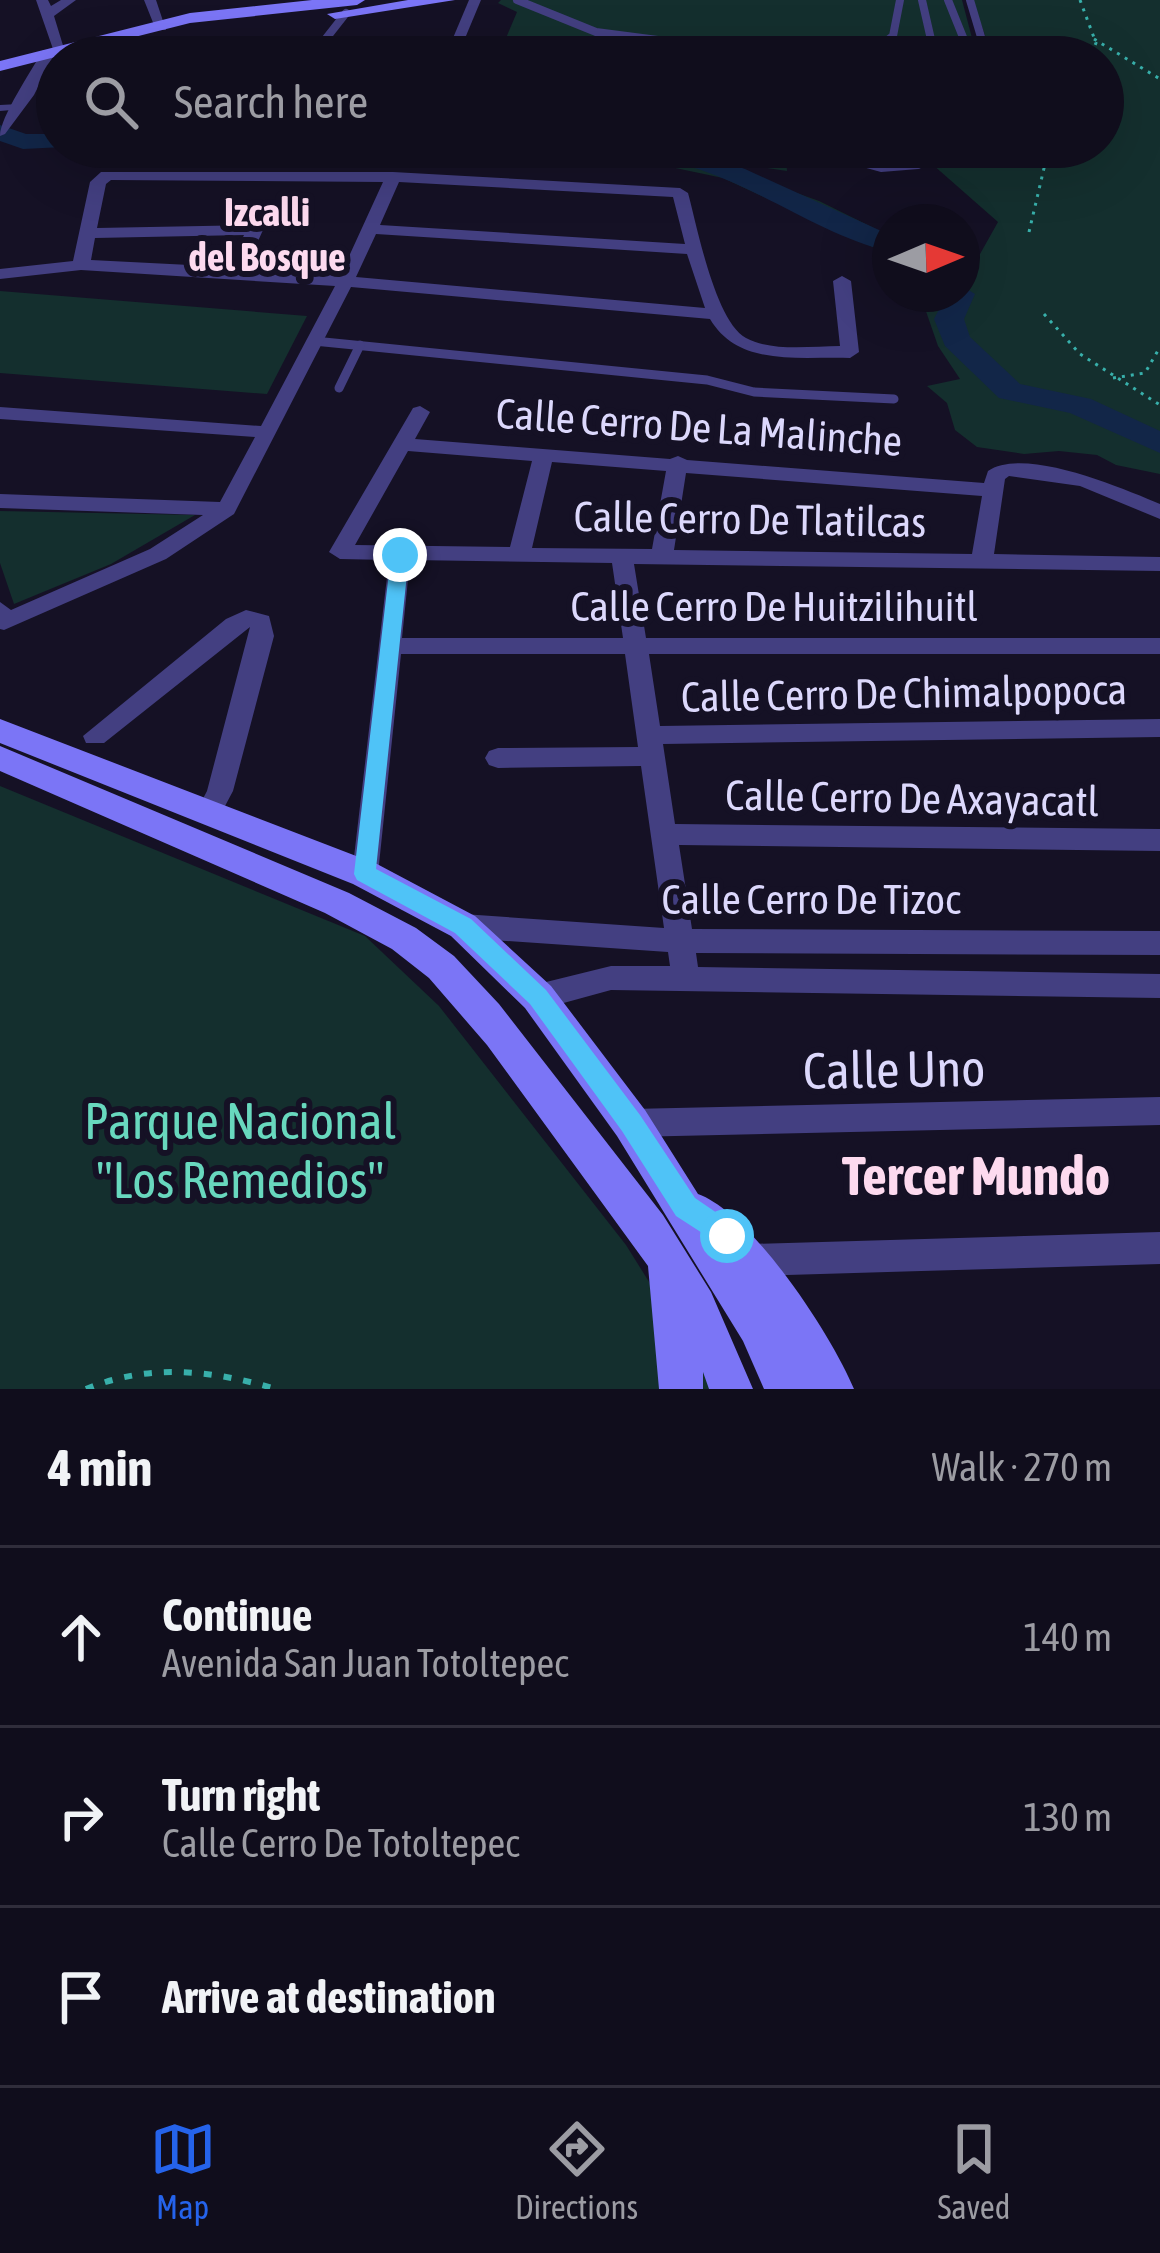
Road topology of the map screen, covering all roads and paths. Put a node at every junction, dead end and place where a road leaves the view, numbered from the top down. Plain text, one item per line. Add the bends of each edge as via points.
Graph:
1 (70, 0) edge
2 (150, 0) edge
3 (447, 0) edge
4 (475, 0) edge
5 (517, 0) edge
6 (900, 0) edge
7 (922, 0) edge
8 (949, 0) edge
9 (970, 0) edge
10 (1080, 0) edge
11 (309, 2) edge
12 (351, 6) edge
13 (44, 7) edge
14 (161, 27) junction
15 (53, 36) edge
16 (125, 36) edge
17 (329, 36) edge
18 (460, 36) edge
19 (629, 36) edge
20 (893, 36) edge
21 (930, 36) edge
22 (963, 36) edge
23 (981, 36) edge
24 (1093, 36) edge
25 (36, 58) edge
26 (1124, 58) edge
27 (0, 66) edge
28 (1160, 80) edge
29 (36, 83) edge
30 (19, 107) junction
31 (0, 108) edge
32 (1, 130) edge
33 (866, 168) edge
34 (904, 168) edge
35 (1044, 168) edge
36 (393, 177) junction
37 (371, 229) junction
38 (88, 232) junction
39 (1029, 232) dead end
40 (698, 250) junction
41 (81, 265) junction
42 (236, 272) junction
43 (0, 274) edge
44 (347, 279) junction
45 (842, 281) dead end
46 (715, 314) junction
47 (1044, 314) dead end
48 (314, 341) junction
49 (360, 345) junction
50 (1160, 347) edge
51 (1113, 378) junction
52 (339, 388) dead end
53 (894, 399) dead end
54 (1160, 406) edge
55 (0, 412) edge
56 (420, 412) dead end
57 (266, 432) junction
58 (399, 444) junction
59 (544, 455) junction
60 (678, 463) junction
61 (992, 490) junction
62 (0, 501) edge
63 (227, 509) junction
64 (1160, 512) edge
65 (400, 555) junction
66 (519, 555) junction
67 (622, 555) junction
68 (662, 555) junction
69 (982, 561) junction
70 (1160, 564) edge
71 (0, 610) edge
72 (633, 644) junction
73 (389, 646) junction
74 (1160, 646) edge
75 (1160, 728) edge
76 (0, 731) edge
77 (95, 736) dead end
78 (650, 745) junction
79 (0, 758) edge
80 (498, 758) dead end
81 (208, 814) junction
82 (664, 834) junction
83 (1160, 840) edge
84 (365, 874) junction
85 (463, 926) junction
86 (681, 941) junction
87 (1160, 943) edge
88 (686, 980) junction
89 (1160, 986) edge
90 (538, 997) junction
91 (1160, 1111) edge
92 (631, 1123) junction
93 (686, 1207) junction
94 (1160, 1248) edge
95 (664, 1254) junction
96 (750, 1259) junction
97 (86, 1389) edge
98 (276, 1389) edge
99 (681, 1389) edge
100 (731, 1389) edge
101 (786, 1389) edge
102 (832, 1389) edge

1 - 13 street
2 - 14 street
3 - 12 main road
4 - 18 street
5 - 19 lane via 596,32
6 - 20 lane
7 - 21 lane
8 - 22 lane
9 - 23 lane
10 - 24 path
11 - 12 main road
11 - 14 main road
12 - 14 main road
12 - 17 lane
13 - 15 street
14 - 16 main road
25 - 27 main road
26 - 28 path
29 - 30 street
30 - 31 street
30 - 32 street
33 - 34 lane
35 - 39 path
36 - 37 street
36 - 38 street via 107,175 98,182
36 - 40 street via 680,194
37 - 40 street
37 - 44 street
38 - 41 street
38 - 42 street via 255,230
40 - 46 street
41 - 42 street
41 - 43 street
42 - 44 street
44 - 46 street
44 - 48 street
45 - 46 street via 850,352 741,343
47 - 51 path
48 - 49 lane
48 - 57 street
49 - 52 lane
49 - 53 lane via 707,380 754,392
50 - 51 path via 1145,373
51 - 54 path
55 - 57 street
56 - 58 street
57 - 63 street
58 - 59 street, Calle Cerro De La Malinche
58 - 65 street, Calle Cerro De Tlatilcas via 340,552
59 - 60 street, Calle Cerro De La Malinche
59 - 66 street
60 - 61 street, Calle Cerro De La Malinche
60 - 68 street
61 - 64 street via 1005,470 1084,480
61 - 69 street
62 - 63 street
63 - 71 street via 120,571 4,622
65 - 66 street, Calle Cerro De Tlatilcas
65 - 73 street
66 - 67 street, Calle Cerro De Tlatilcas
67 - 68 street, Calle Cerro De Tlatilcas
67 - 72 street
68 - 69 street, Calle Cerro De Tlatilcas
69 - 70 street, Calle Cerro De Tlatilcas
72 - 73 street, Calle Cerro De Huitzilihuitl
72 - 74 street, Calle Cerro De Huitzilihuitl
72 - 78 street
73 - 84 street
75 - 78 street, Calle Cerro De Chimalpopoca
76 - 81 main road
77 - 81 street via 234,625 261,622
78 - 80 street, Calle Cerro De Chimalpopoca
78 - 82 street
79 - 95 main road via 337,903 426,954 470,996
81 - 84 main road
82 - 83 street, Calle Cerro De Axayacatl
82 - 86 street
84 - 85 main road
85 - 86 street, Calle Cerro De Tizoc
85 - 90 main road
86 - 87 street, Calle Cerro De Tizoc
86 - 88 street
88 - 89 street, Calle Cerro De Tizoc
88 - 90 street, Calle Cerro De Tizoc via 611,978
90 - 92 main road
91 - 92 street, Calle Uno
92 - 93 main road
93 - 96 main road
93 - 101 main road
94 - 96 street
95 - 99 main road
95 - 100 main road
96 - 102 main road
97 - 98 path via 115,1375 171,1370

